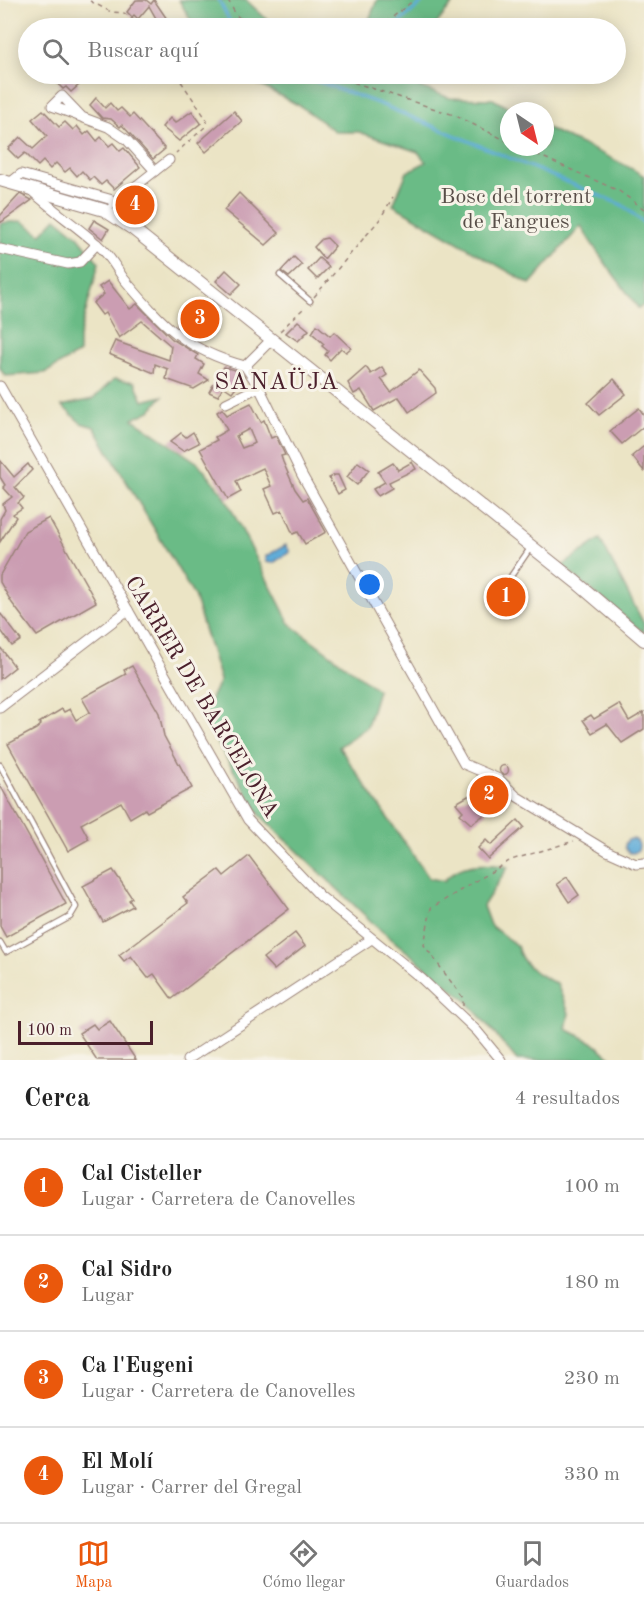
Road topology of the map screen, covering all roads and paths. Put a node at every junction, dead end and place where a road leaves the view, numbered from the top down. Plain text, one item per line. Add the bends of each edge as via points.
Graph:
1 (228, 0) edge
2 (414, 0) edge
3 (90, 1) edge
4 (131, 18) edge
5 (240, 18) edge
6 (392, 18) edge
7 (183, 84) edge
8 (359, 84) edge
9 (83, 118) dead end
10 (500, 138) edge
11 (540, 156) edge
12 (169, 160) joint
13 (155, 171) junction
14 (5, 181) edge
15 (26, 186) junction
16 (393, 197) dead end
17 (116, 201) junction
18 (644, 209) edge
19 (104, 210) junction
20 (97, 244) junction
21 (0, 249) edge
22 (280, 275) dead end
23 (310, 301) junction
24 (271, 340) junction
25 (245, 366) junction
26 (0, 386) edge
27 (259, 387) junction
28 (226, 403) dead end
29 (531, 547) junction
30 (510, 579) dead end
31 (128, 610) junction
32 (644, 640) edge
33 (0, 708) edge
34 (0, 765) edge
35 (583, 837) junction
36 (644, 863) edge
37 (370, 940) junction
38 (0, 942) edge
39 (462, 1017) junction
40 (187, 1060) edge
41 (501, 1060) edge

1 - 5 path
2 - 6 path
3 - 4 path
7 - 12 path via 207,120 206,126
8 - 10 path via 454,115
9 - 13 street via 128,140
11 - 18 path via 619,191
12 - 13 street
13 - 17 street
14 - 15 street
14 - 17 street via 21,174
15 - 19 street
15 - 20 street
16 - 23 path via 380,219
17 - 19 street
19 - 24 street
20 - 21 street via 80,262 68,264
20 - 25 street via 173,333 211,357
22 - 23 lane
23 - 24 path
24 - 25 street
24 - 29 street
25 - 27 street
26 - 31 street, CARRER DE BARCELONA
27 - 28 street
27 - 35 street via 302,475 464,764 499,779 516,796
29 - 30 lane
29 - 32 street
31 - 33 street
31 - 37 street, CARRER DE BARCELONA via 248,820 320,896
34 - 38 lane via 76,907 70,917 6,952
35 - 36 street via 636,864
35 - 39 path via 511,860 431,908 424,945 463,998
37 - 39 street, CARRER DE BARCELONA via 422,979
37 - 40 street
39 - 41 street, CARRER DE BARCELONA

